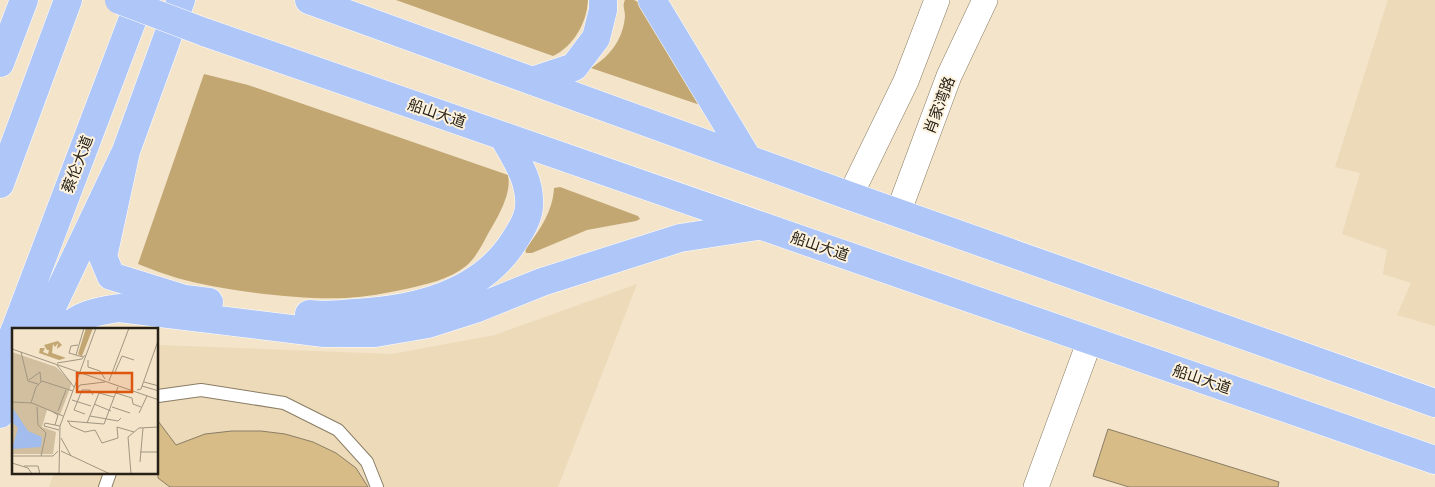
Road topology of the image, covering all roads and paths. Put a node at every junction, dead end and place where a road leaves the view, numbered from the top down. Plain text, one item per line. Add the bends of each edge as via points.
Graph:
1 (24, 0) edge
2 (68, 0) edge
3 (119, 0) edge
4 (140, 0) edge
5 (182, 0) edge
6 (309, 0) edge
7 (603, 0) edge
8 (652, 0) edge
9 (937, 0) edge
10 (986, 0) edge
11 (0, 63) edge
12 (532, 81) junction
13 (503, 136) junction
14 (126, 151) junction
15 (748, 159) junction
16 (0, 184) edge
17 (850, 196) junction
18 (898, 213) junction
19 (761, 226) junction
20 (15, 328) edge
21 (41, 328) edge
22 (67, 328) edge
23 (12, 337) edge
24 (1090, 340) junction
25 (0, 370) edge
26 (12, 390) edge
27 (159, 396) edge
28 (12, 399) edge
29 (1435, 403) edge
30 (0, 414) edge
31 (1435, 460) edge
32 (110, 474) edge
33 (105, 487) edge
34 (377, 487) edge
35 (1036, 487) edge

1 - 11 highway
2 - 16 highway
3 - 13 highway, 船山大道, bridge
4 - 20 highway, 蔡伦大道
5 - 14 highway
6 - 12 highway
7 - 12 highway via 596,38 574,67
8 - 15 highway
9 - 17 street via 906,81
10 - 18 street, 肖家湾路 via 949,76
12 - 15 highway
13 - 14 highway via 526,177 529,207 520,232 506,254 478,279 441,298 384,312 319,315 185,299 111,276 103,257
13 - 19 highway, 船山大道
14 - 21 highway
15 - 17 highway
17 - 18 highway
18 - 29 highway
19 - 22 highway via 680,238 542,282 475,310 428,324 375,333 324,333 118,308 93,312
19 - 24 highway, 船山大道
23 - 25 highway, 蔡伦大道
24 - 31 highway, 船山大道
24 - 35 street
26 - 30 highway
27 - 34 lane via 201,390 284,403 338,430 367,462
28 - 30 highway
32 - 33 lane

